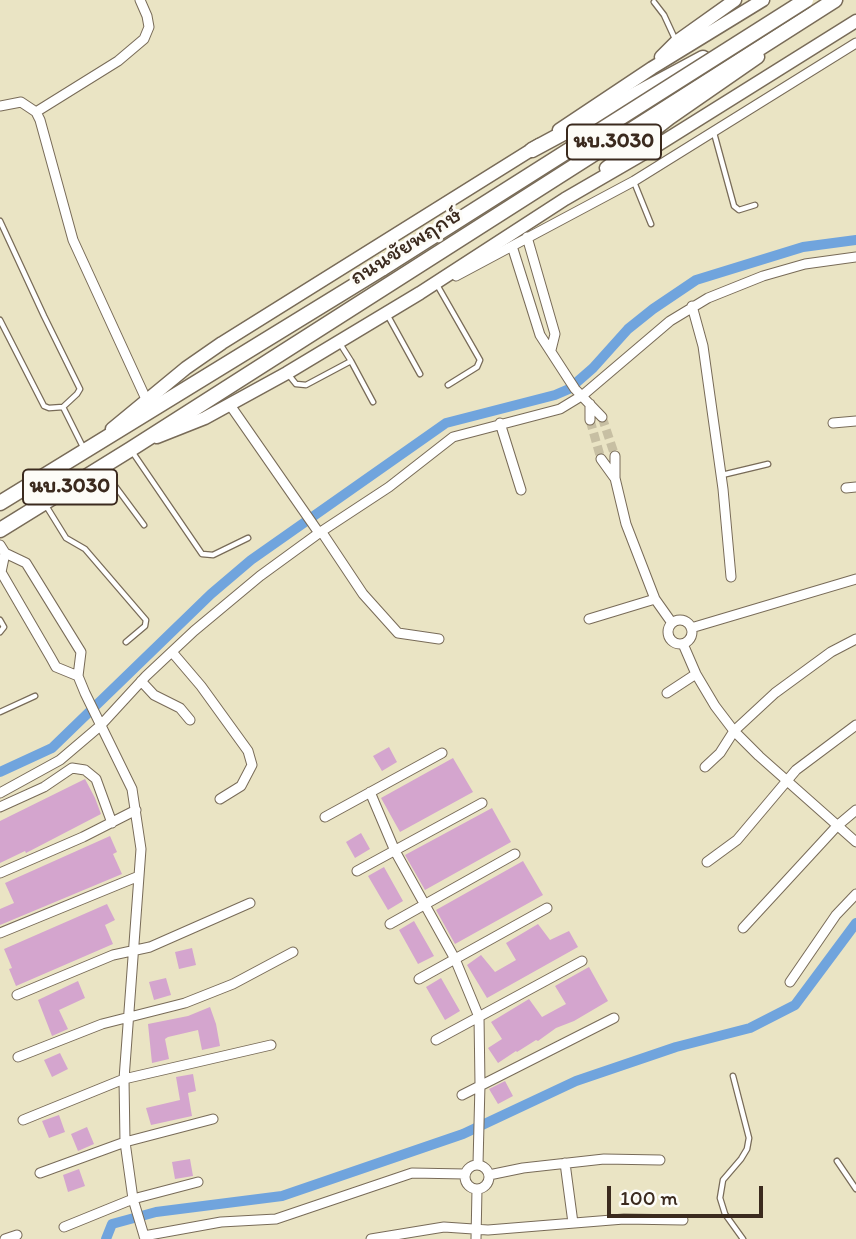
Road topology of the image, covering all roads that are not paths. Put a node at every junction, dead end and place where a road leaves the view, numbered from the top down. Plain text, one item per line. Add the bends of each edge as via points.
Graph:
1 (140, 0) edge
2 (735, 0) edge
3 (763, 0) edge
4 (807, 0) edge
5 (835, 0) edge
6 (842, 0) edge
7 (654, 2) dead end
8 (856, 21) edge
9 (676, 42) junction
10 (856, 43) edge
11 (652, 68) junction
12 (0, 106) edge
13 (36, 112) junction
14 (713, 132) junction
15 (532, 150) junction
16 (634, 181) junction
17 (565, 199) junction
18 (755, 205) dead end
19 (0, 221) edge
20 (651, 224) dead end
21 (527, 237) junction
22 (512, 246) junction
23 (856, 257) edge
24 (437, 284) junction
25 (692, 306) junction
26 (386, 312) junction
27 (0, 320) edge
28 (339, 341) junction
29 (551, 350) junction
30 (351, 362) junction
31 (287, 373) junction
32 (420, 374) dead end
33 (448, 385) dead end
34 (579, 392) junction
35 (146, 399) junction
36 (373, 402) dead end
37 (590, 404) junction
38 (230, 405) junction
39 (62, 407) junction
40 (602, 417) tunnel mouth
41 (590, 420) tunnel mouth
42 (856, 421) edge
43 (500, 423) junction
44 (833, 423) dead end
45 (135, 446) junction
46 (90, 447) junction
47 (615, 456) tunnel mouth
48 (601, 458) tunnel mouth
49 (768, 464) dead end
50 (102, 467) junction
51 (721, 475) junction
52 (615, 478) junction
53 (521, 489) dead end
54 (0, 503) edge
55 (44, 503) junction
56 (144, 525) dead end
57 (0, 530) edge
58 (319, 531) junction
59 (248, 538) dead end
60 (3, 549) edge
61 (731, 577) dead end
62 (856, 579) edge
63 (655, 599) junction
64 (589, 619) dead end
65 (0, 620) edge
66 (672, 623) junction
67 (691, 628) junction
68 (0, 632) edge
69 (439, 639) dead end
70 (856, 639) edge
71 (126, 642) dead end
72 (683, 644) junction
73 (172, 652) junction
74 (696, 674) junction
75 (78, 676) junction
76 (141, 681) junction
77 (667, 693) dead end
78 (35, 696) dead end
79 (0, 712) edge
80 (190, 720) dead end
81 (98, 723) junction
82 (856, 725) edge
83 (734, 731) junction
84 (442, 753) dead end
85 (705, 767) dead end
86 (786, 781) junction
87 (370, 792) junction
88 (0, 793) edge
89 (220, 799) dead end
90 (481, 803) dead end
91 (0, 807) edge
92 (136, 810) junction
93 (856, 810) edge
94 (325, 817) dead end
95 (112, 822) junction
96 (837, 826) junction
97 (856, 842) edge
98 (395, 851) junction
99 (515, 854) dead end
100 (707, 862) dead end
101 (357, 871) dead end
102 (0, 873) edge
103 (139, 876) junction
104 (856, 894) edge
105 (250, 903) dead end
106 (425, 905) junction
107 (547, 908) dead end
108 (390, 924) dead end
109 (743, 928) dead end
110 (0, 933) edge
111 (133, 951) junction
112 (293, 952) dead end
113 (455, 959) junction
114 (582, 961) dead end
115 (419, 979) dead end
116 (790, 982) dead end
117 (18, 995) dead end
118 (479, 1017) junction
119 (129, 1018) junction
120 (614, 1018) dead end
121 (436, 1040) dead end
122 (271, 1045) dead end
123 (18, 1057) dead end
124 (733, 1076) dead end
125 (124, 1079) junction
126 (480, 1084) junction
127 (463, 1095) dead end
128 (213, 1119) dead end
129 (23, 1120) dead end
130 (125, 1142) junction
131 (660, 1160) dead end
132 (837, 1161) dead end
133 (565, 1163) junction
134 (478, 1164) junction
135 (40, 1173) dead end
136 (465, 1174) junction
137 (489, 1175) junction
138 (198, 1182) dead end
139 (477, 1189) junction
140 (856, 1189) edge
141 (134, 1201) junction
142 (683, 1220) dead end
143 (573, 1223) junction
144 (64, 1227) dead end
145 (17, 1235) dead end
146 (144, 1235) edge
147 (476, 1235) edge
148 (5, 1239) edge
149 (371, 1239) edge
150 (743, 1239) edge

1 - 13 street via 149,27 144,38 118,61
2 - 9 main road
3 - 11 main road
4 - 15 main road
4 - 46 main road, ถนนชัยพฤกษ์ / นบ.3030, bridge
5 - 45 main road, ถนนชัยพฤกษ์ / นบ.3030
6 - 17 main road via 670,118
7 - 9 lane
8 - 17 main road
9 - 11 main road
10 - 14 street
11 - 15 main road
12 - 13 street via 21,102
13 - 35 street via 74,240
14 - 16 street
14 - 18 lane via 734,206 739,210
15 - 35 main road via 233,336
16 - 20 lane
16 - 21 street
17 - 24 main road
19 - 39 lane via 80,389
21 - 22 street
21 - 29 street via 555,334
22 - 24 street
22 - 29 street via 540,335
23 - 25 street via 774,273
24 - 26 main road
24 - 33 lane via 480,360 477,367
25 - 34 street
25 - 51 street via 703,345
26 - 28 main road
26 - 32 lane
27 - 39 lane via 44,406
28 - 30 lane
28 - 31 main road
29 - 34 street
30 - 31 lane via 301,386
30 - 36 lane
31 - 38 main road
34 - 37 street
34 - 43 street via 559,409
35 - 46 main road
37 - 40 street
37 - 41 street
38 - 45 main road
38 - 58 street
39 - 46 lane
42 - 44 street
43 - 53 street
43 - 58 street via 453,437 389,487
45 - 50 main road, ถนนชัยพฤกษ์ / นบ.3030
45 - 59 lane via 202,554 212,555
46 - 54 main road, ถนนชัยพฤกษ์ / นบ.3030
47 - 52 street
48 - 52 street
49 - 51 lane
50 - 55 main road, ถนนชัยพฤกษ์ / นบ.3030
50 - 56 lane
51 - 61 street
52 - 63 street via 626,524
55 - 57 main road, ถนนชัยพฤกษ์ / นบ.3030
55 - 71 lane via 66,538 85,548 146,620
58 - 69 street via 363,594 398,633
58 - 73 street
60 - 75 street via 26,563 81,652
60 - 75 street via 1,572 56,667
62 - 67 street
63 - 64 street
63 - 66 street
65 - 68 lane via 4,627
66 - 67 street via 683,620
66 - 72 street via 667,630 669,638
67 - 72 street via 691,636
70 - 83 street via 775,693
72 - 74 street
73 - 76 street
73 - 89 street via 248,751 252,765 241,786
74 - 77 street
74 - 83 street
75 - 81 street
76 - 80 street
76 - 81 street
78 - 79 lane
81 - 88 street via 60,760
81 - 92 street via 132,789
82 - 86 street
83 - 85 street
83 - 86 street
84 - 87 street
86 - 96 street
86 - 100 street via 737,839
87 - 94 street
87 - 98 street
90 - 98 street
91 - 95 street via 72,768 85,770 96,779
92 - 95 street
92 - 103 street
93 - 96 street
95 - 102 street
96 - 97 street
96 - 109 street
98 - 101 street
98 - 106 street
99 - 106 street
103 - 110 street
103 - 111 street
104 - 116 street
105 - 111 street
106 - 108 street
106 - 113 street
107 - 113 street
111 - 117 street
111 - 119 street
112 - 119 street via 233,984
113 - 115 street
113 - 118 street
114 - 118 street
118 - 121 street
118 - 126 street
119 - 123 street
119 - 125 street
120 - 126 street
122 - 125 street
124 - 150 lane via 749,1138 741,1159 723,1180 720,1198
125 - 129 street
125 - 130 street
126 - 127 street
126 - 134 street
128 - 130 street
130 - 135 street
130 - 141 street
131 - 133 street
132 - 140 lane
133 - 137 street
133 - 143 street
134 - 136 street
134 - 137 street
136 - 139 street via 467,1185
136 - 146 street via 405,1174 276,1219 221,1222
137 - 139 street via 488,1183
138 - 141 street
139 - 147 street
141 - 144 street
141 - 146 street
142 - 143 street
143 - 147 street
145 - 148 street
147 - 149 street via 444,1227

